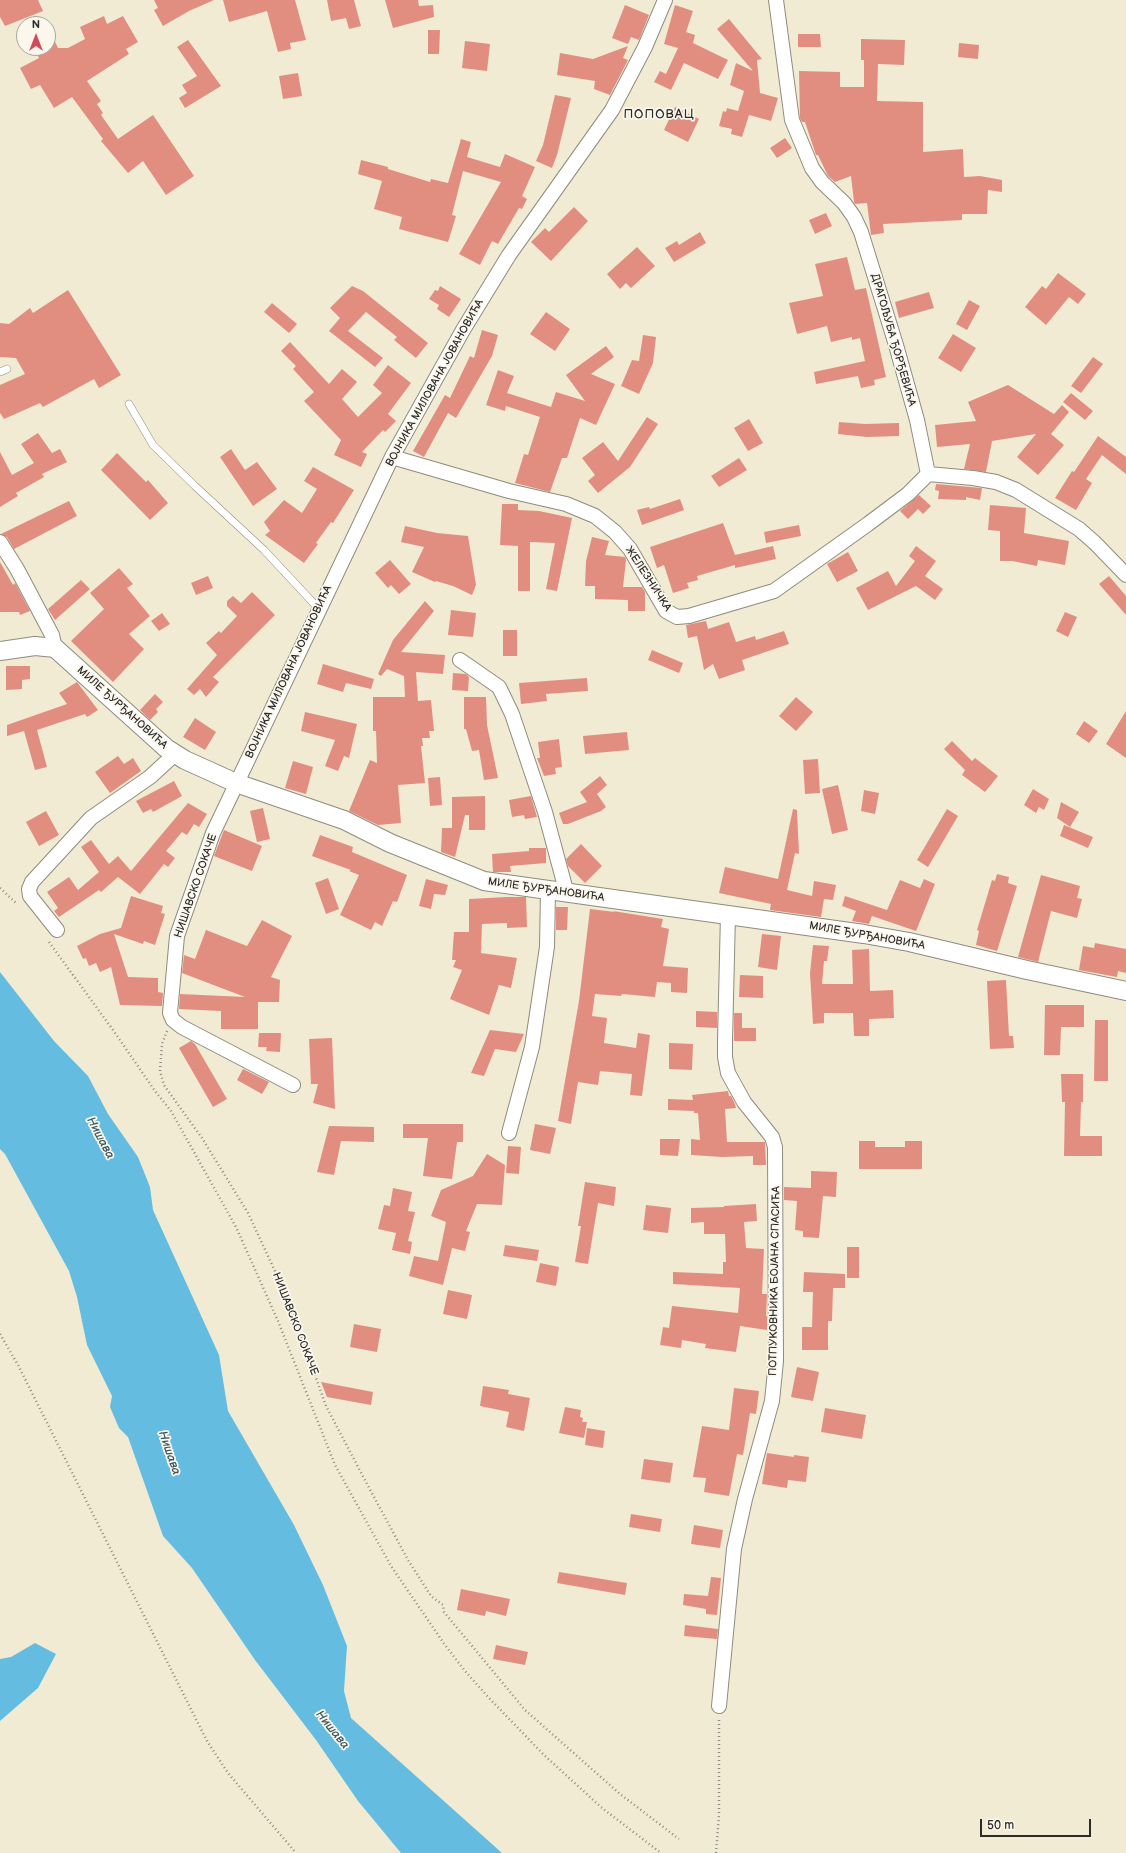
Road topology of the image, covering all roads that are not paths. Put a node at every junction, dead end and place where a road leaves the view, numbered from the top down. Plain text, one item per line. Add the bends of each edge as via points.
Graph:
1 (665, 0) edge
2 (776, 0) edge
3 (129, 404) dead end
4 (392, 457) junction
5 (928, 474) junction
6 (0, 542) edge
7 (1126, 575) edge
8 (319, 609) junction
9 (55, 648) junction
10 (0, 650) edge
11 (460, 660) dead end
12 (174, 754) junction
13 (236, 783) junction
14 (548, 891) junction
15 (568, 894) junction
16 (728, 914) junction
17 (57, 930) dead end
18 (1126, 991) edge
19 (293, 1085) dead end
20 (509, 1133) dead end
21 (719, 1706) road end

1 - 4 street, ВОЈНИКА МИЛОВАНА ЈОВАНОВИЋА via 627,85 509,255 462,330
2 - 5 street, ДРАГОЉУБА ЂОРЂЕВИЋА via 792,120 812,168 854,217 861,232 917,420
3 - 8 lane via 153,445 264,550
4 - 5 street, ЖЕЛЕЗНИЧКА via 509,491 566,504 595,516 615,532 630,549 666,610 677,617 712,610 774,591 908,494
4 - 8 street, ВОЈНИКА МИЛОВАНА ЈОВАНОВИЋА
5 - 7 street via 996,482 1016,490 1078,529
6 - 9 street via 52,635
8 - 13 street, ВОЈНИКА МИЛОВАНА ЈОВАНОВИЋА
9 - 10 street via 40,646
9 - 12 street, МИЛЕ ЂУРЂАНОВИЋА
11 - 15 street via 499,688 512,714
12 - 13 street, МИЛЕ ЂУРЂАНОВИЋА
12 - 17 street via 150,777 91,818 32,882 30,896
13 - 14 street, МИЛЕ ЂУРЂАНОВИЋА via 344,820 390,843 484,881
13 - 19 street, НИШАВСКО СОКАЧЕ via 213,833 177,936 170,1013 182,1027
14 - 15 street, МИЛЕ ЂУРЂАНОВИЋА
14 - 20 street via 547,946 532,1047
15 - 16 street, МИЛЕ ЂУРЂАНОВИЋА
16 - 18 street, МИЛЕ ЂУРЂАНОВИЋА via 909,942
16 - 21 street, ПОТПУКОВНИКА БОЈАНА СПАСИЋА via 725,1057 728,1073 744,1102 772,1137 775,1147 776,1362 772,1401 734,1549

